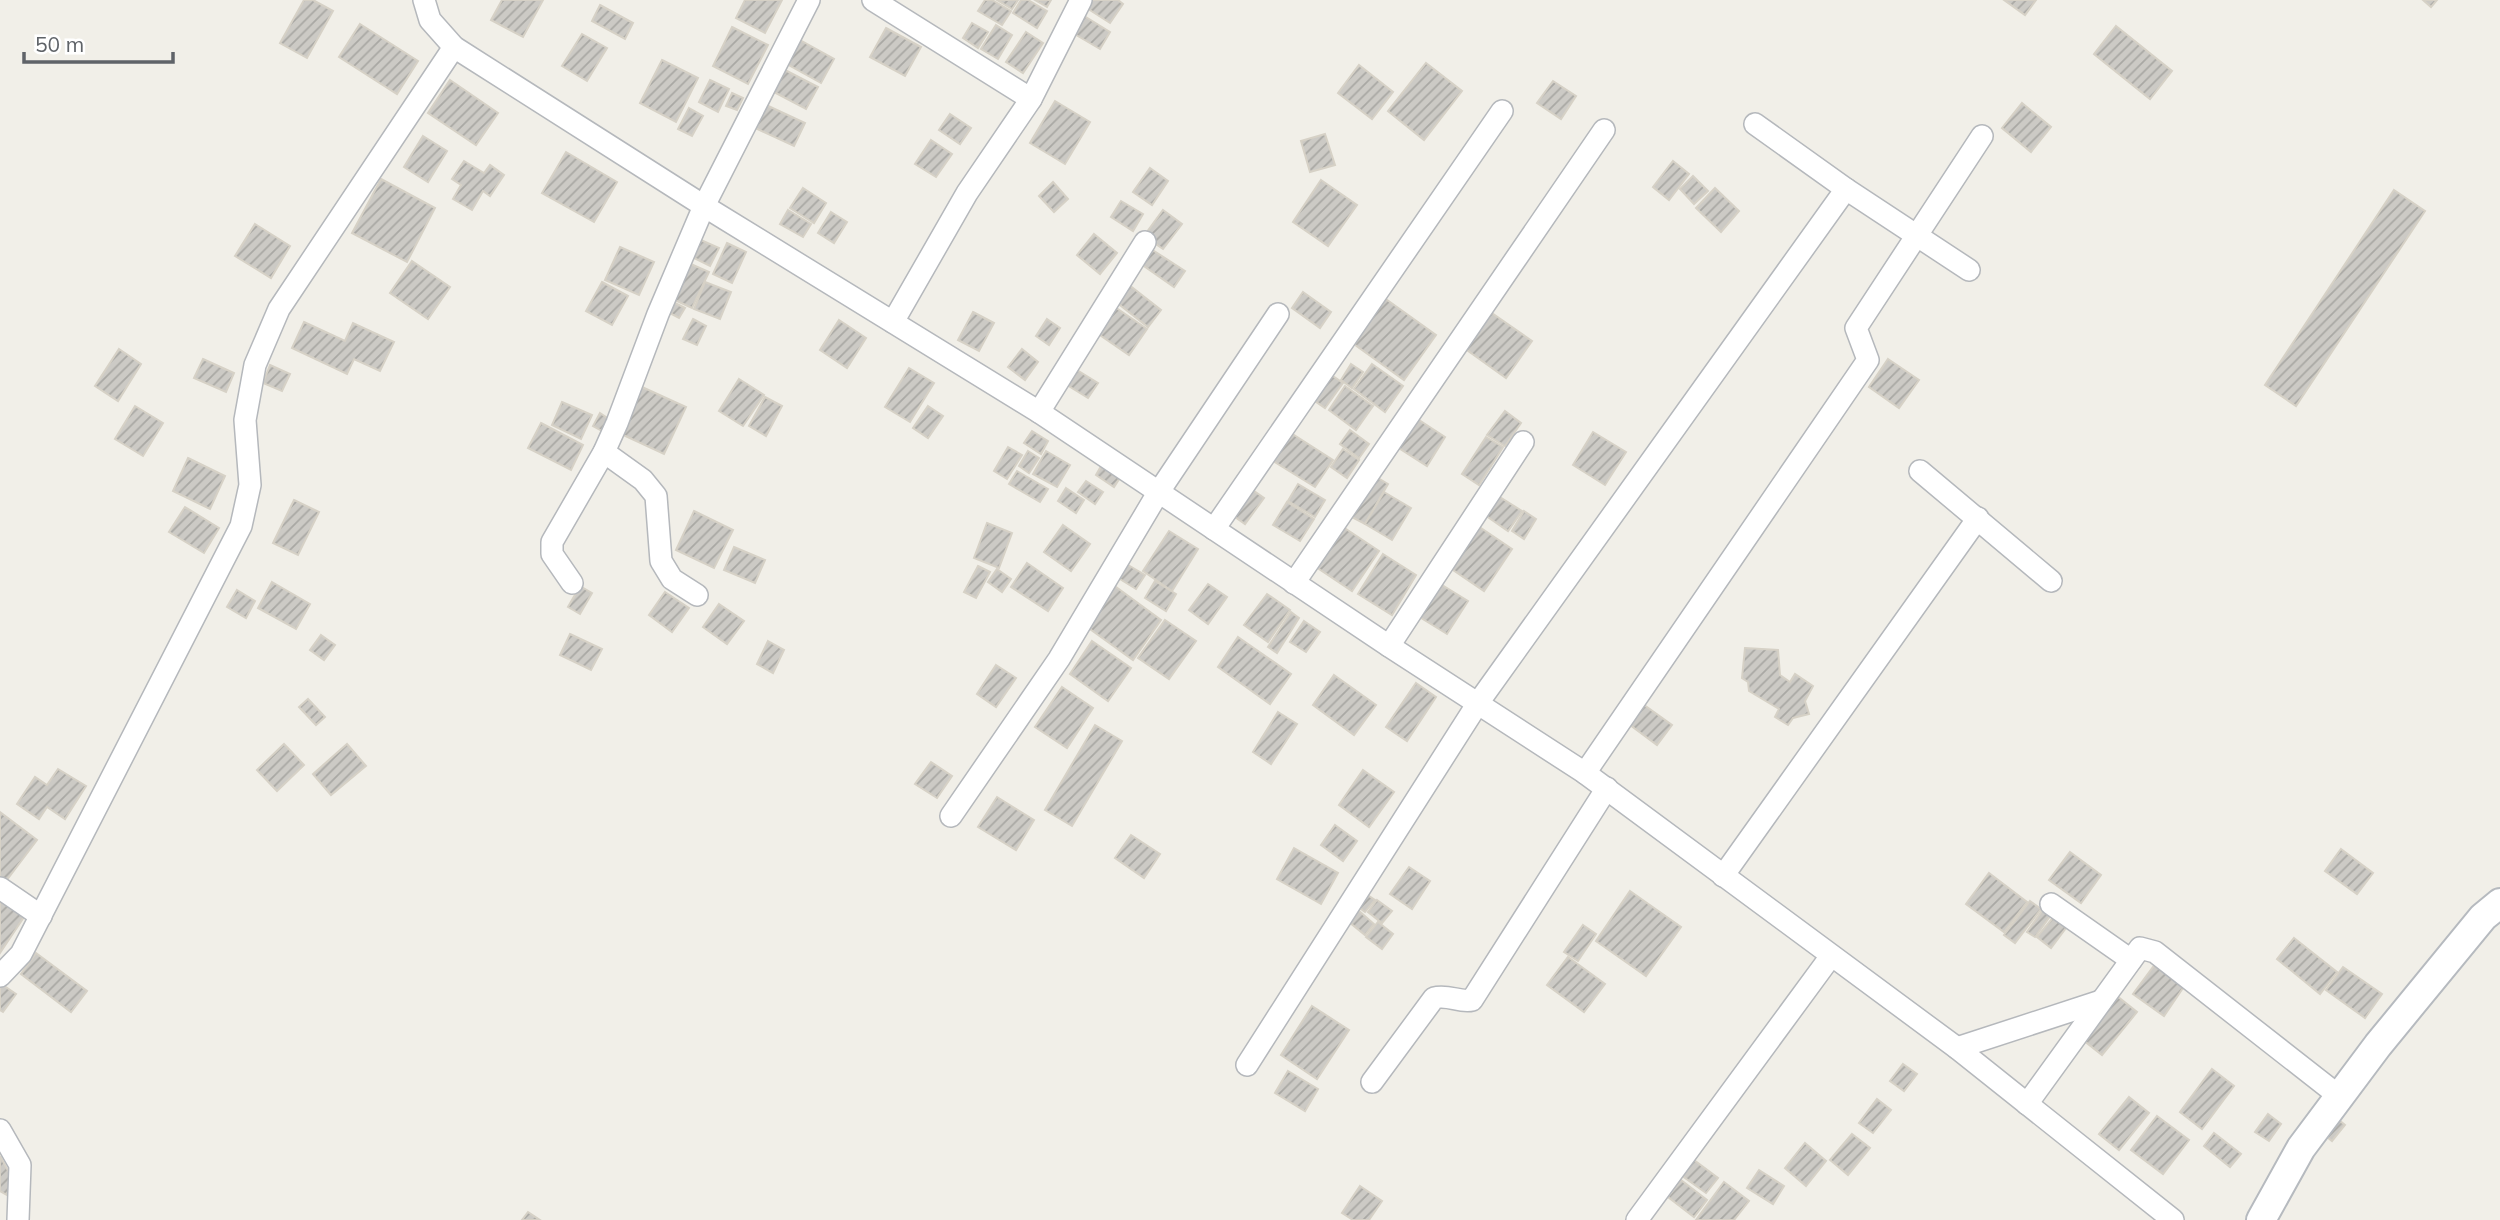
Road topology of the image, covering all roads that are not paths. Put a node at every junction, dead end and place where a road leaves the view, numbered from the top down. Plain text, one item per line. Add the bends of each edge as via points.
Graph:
1 (424, 0) edge
2 (809, 0) edge
3 (873, 0) edge
4 (1081, 0) edge
5 (454, 47) junction
6 (1031, 99) junction
7 (1502, 111) dead end
8 (1755, 124) dead end
9 (1604, 131) dead end
10 (1982, 136) dead end
11 (1846, 189) junction
12 (704, 206) junction
13 (1916, 235) junction
14 (1145, 242) dead end
15 (1969, 270) dead end
16 (1278, 314) dead end
17 (893, 322) junction
18 (1039, 412) junction
19 (1523, 442) dead end
20 (604, 452) junction
21 (1920, 471) dead end
22 (1158, 493) junction
23 (1978, 518) junction
24 (1214, 529) junction
25 (2051, 581) dead end
26 (572, 583) dead end
27 (1294, 583) junction
28 (696, 595) dead end
29 (1389, 646) junction
30 (1478, 703) junction
31 (1585, 772) junction
32 (1607, 788) junction
33 (951, 816) dead end
34 (1723, 876) junction
35 (0, 888) edge
36 (2500, 903) edge
37 (2051, 904) dead end
38 (41, 915) junction
39 (1831, 956) junction
40 (2131, 960) junction
41 (0, 976) edge
42 (2101, 1001) junction
43 (1957, 1048) junction
44 (1247, 1065) dead end
45 (1372, 1082) dead end
46 (2339, 1096) junction
47 (2028, 1104) junction
48 (0, 1130) edge
49 (18, 1220) edge
50 (1637, 1220) edge
51 (2173, 1220) edge
52 (2261, 1220) edge

1 - 5 street via 430,20
2 - 12 street
3 - 6 street
4 - 6 street
5 - 12 street
5 - 38 street via 279,309 255,365 245,420 250,485 242,526
6 - 17 street via 967,193
7 - 24 street
8 - 11 street
9 - 27 street
10 - 13 street
11 - 13 street
11 - 30 street
12 - 17 street
12 - 20 street
13 - 15 street
13 - 31 street via 1856,328 1868,360
14 - 18 street
16 - 22 street
17 - 18 street
18 - 22 street
19 - 29 street
20 - 26 street via 552,542 552,554
20 - 28 street via 643,480 656,496 662,561 673,579
21 - 23 street
22 - 24 street
22 - 33 street via 1059,659
23 - 25 street
23 - 34 street
24 - 27 street
27 - 29 street
29 - 30 street
30 - 31 street
30 - 44 street
31 - 32 street
32 - 34 street
32 - 45 street via 1472,1000 1434,998
34 - 39 street
35 - 38 street
36 - 46 street via 2483,917
37 - 40 street
38 - 41 street via 21,954
39 - 43 street
39 - 50 street
40 - 42 street
40 - 46 street via 2140,948 2155,952
42 - 43 street
42 - 47 street
43 - 47 street
46 - 52 street via 2301,1148
47 - 51 street
48 - 49 street via 20,1165

